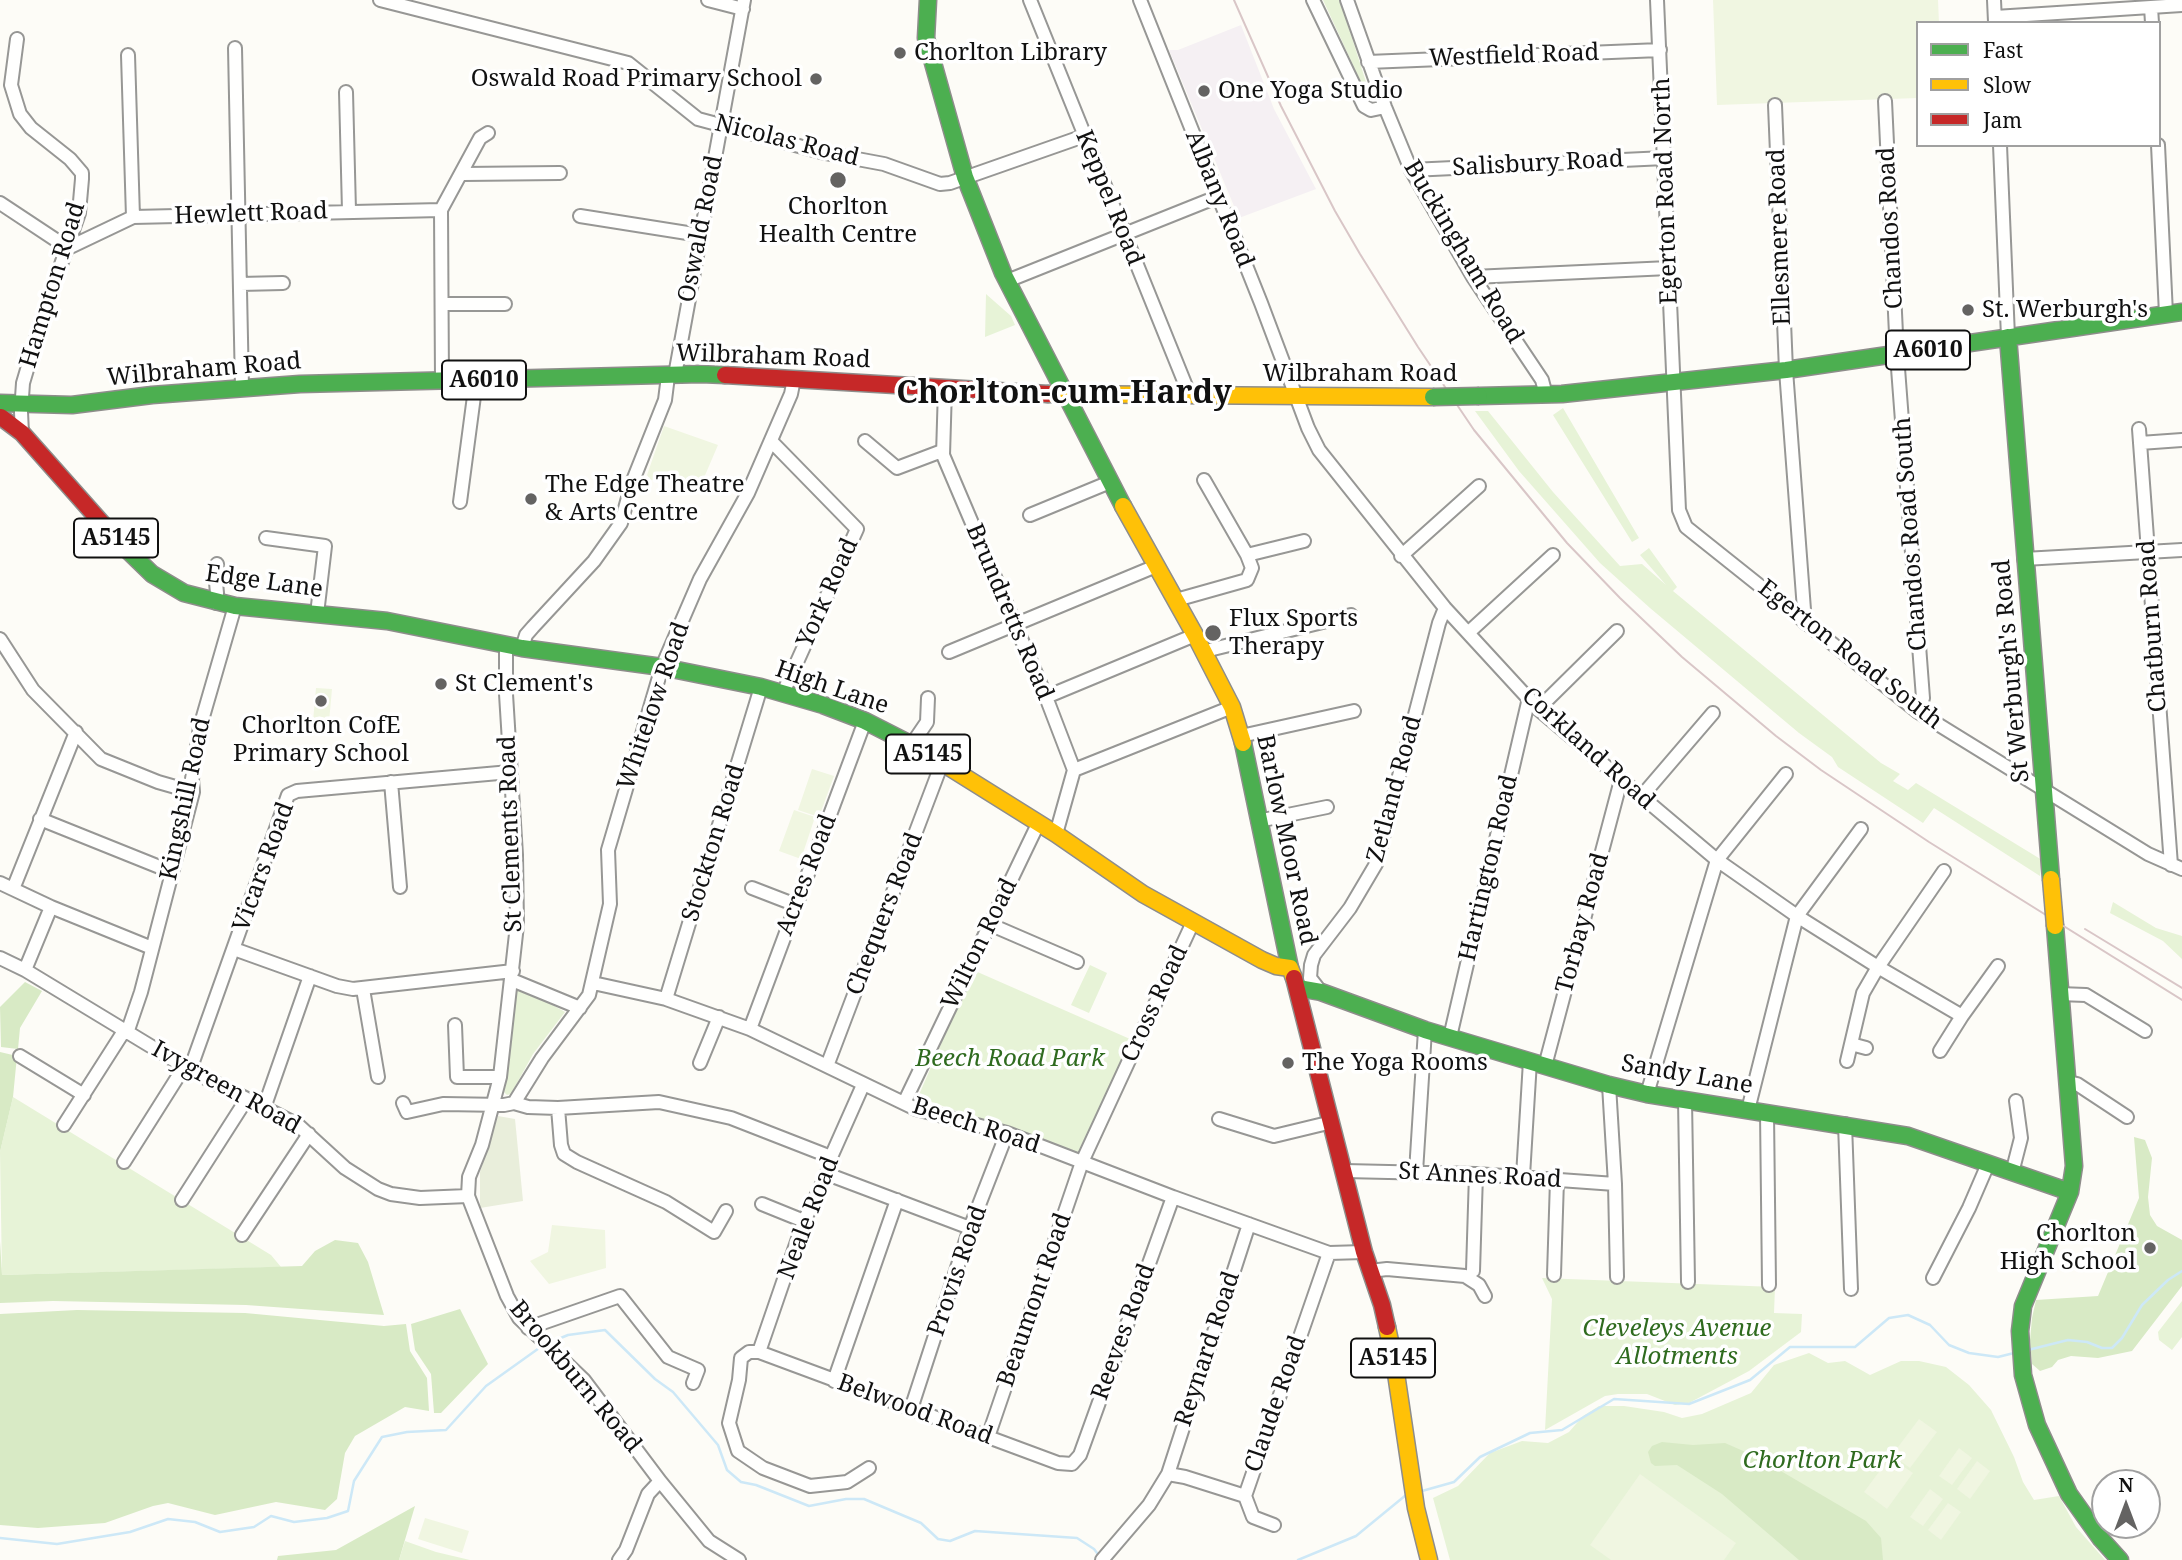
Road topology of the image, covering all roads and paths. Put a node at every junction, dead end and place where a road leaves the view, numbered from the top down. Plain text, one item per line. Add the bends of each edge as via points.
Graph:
1 (380, 0) edge
2 (708, 0) edge
3 (928, 0) edge
4 (1030, 0) edge
5 (1140, 0) edge
6 (1313, 0) edge
7 (1347, 0) edge
8 (1657, 0) edge
9 (1994, 0) edge
10 (743, 4) edge
11 (2182, 5) edge
12 (2151, 7) junction
13 (1995, 20) edge
14 (2152, 21) edge
15 (17, 40) dead end
16 (234, 48) dead end
17 (1660, 50) junction
18 (128, 55) dead end
19 (1368, 62) junction
20 (346, 92) dead end
21 (1885, 101) dead end
22 (1775, 105) dead end
23 (1385, 107) junction
24 (721, 125) junction
25 (488, 133) dead end
26 (1084, 136) junction
27 (2000, 147) edge
28 (2158, 147) edge
29 (1665, 158) junction
30 (1411, 170) junction
31 (560, 173) dead end
32 (463, 174) junction
33 (965, 177) junction
34 (1217, 197) junction
35 (0, 203) edge
36 (349, 211) junction
37 (441, 211) junction
38 (238, 214) junction
39 (580, 216) dead end
40 (133, 217) junction
41 (1124, 234) junction
42 (699, 235) junction
43 (68, 248) junction
44 (1669, 268) junction
45 (1473, 276) junction
46 (1007, 282) junction
47 (283, 283) dead end
48 (240, 284) junction
49 (443, 304) junction
50 (505, 304) dead end
51 (2174, 313) edge
52 (2008, 337) junction
53 (1897, 355) junction
54 (1786, 370) junction
55 (671, 376) junction
56 (794, 379) junction
57 (442, 381) junction
58 (476, 381) junction
59 (1673, 383) junction
60 (242, 387) junction
61 (945, 388) junction
62 (1063, 394) junction
63 (1546, 395) junction
64 (1190, 396) junction
65 (1297, 397) junction
66 (0, 403) edge
67 (0, 417) edge
68 (21, 419) junction
69 (2139, 429) dead end
70 (2182, 440) edge
71 (771, 441) junction
72 (865, 441) dead end
73 (2140, 443) junction
74 (942, 451) junction
75 (1205, 480) dead end
76 (1110, 482) junction
77 (1479, 486) dead end
78 (460, 502) dead end
79 (1030, 516) dead end
80 (265, 538) dead end
81 (1304, 541) dead end
82 (2182, 550) edge
83 (2148, 551) junction
84 (1247, 555) junction
85 (1553, 555) dead end
86 (1401, 556) junction
87 (2024, 559) junction
88 (217, 564) dead end
89 (1156, 566) junction
90 (1176, 600) junction
91 (216, 603) junction
92 (235, 606) junction
93 (1445, 608) junction
94 (317, 614) junction
95 (1351, 615) dead end
96 (1805, 623) junction
97 (1016, 625) junction
98 (1617, 631) dead end
99 (1468, 633) junction
100 (1195, 635) junction
101 (0, 639) edge
102 (514, 646) junction
103 (949, 652) dead end
104 (1204, 653) junction
105 (662, 667) junction
106 (761, 687) junction
107 (783, 693) junction
108 (1046, 697) junction
109 (928, 698) dead end
110 (1529, 698) junction
111 (1232, 707) junction
112 (1538, 709) junction
113 (1354, 711) dead end
114 (1918, 712) junction
115 (1713, 713) dead end
116 (865, 721) junction
117 (76, 732) junction
118 (1241, 736) junction
119 (912, 744) junction
120 (942, 763) junction
121 (1074, 770) junction
122 (510, 772) junction
123 (1786, 774) dead end
124 (1621, 780) junction
125 (391, 782) junction
126 (2045, 790) junction
127 (193, 792) junction
128 (1641, 797) junction
129 (1327, 807) dead end
130 (40, 819) junction
131 (1258, 821) junction
132 (1038, 824) junction
133 (1861, 829) dead end
134 (1056, 834) junction
135 (1717, 860) junction
136 (2177, 867) edge
137 (1944, 871) dead end
138 (172, 872) junction
139 (0, 883) edge
140 (400, 887) dead end
141 (752, 888) dead end
142 (13, 889) junction
143 (796, 905) junction
144 (51, 907) junction
145 (1797, 916) junction
146 (1193, 922) junction
147 (989, 924) junction
148 (152, 948) junction
149 (234, 949) junction
150 (0, 958) edge
151 (1077, 962) dead end
152 (1998, 966) dead end
153 (1878, 967) junction
154 (1290, 968) junction
155 (25, 970) junction
156 (512, 975) junction
157 (310, 976) junction
158 (593, 983) junction
159 (1298, 988) junction
160 (363, 989) junction
161 (1321, 992) junction
162 (2059, 994) junction
163 (666, 999) junction
164 (580, 1009) junction
165 (1962, 1016) junction
166 (719, 1017) junction
167 (455, 1026) dead end
168 (750, 1030) junction
169 (1425, 1030) junction
170 (2145, 1031) dead end
171 (126, 1032) junction
172 (1450, 1037) junction
173 (1851, 1044) junction
174 (1866, 1048) dead end
175 (1940, 1051) dead end
176 (20, 1056) dead end
177 (1847, 1061) dead end
178 (700, 1063) dead end
179 (1537, 1063) junction
180 (827, 1066) junction
181 (187, 1068) junction
182 (378, 1077) dead end
183 (500, 1077) junction
184 (2068, 1082) junction
185 (863, 1085) junction
186 (1609, 1085) junction
187 (1647, 1094) junction
188 (84, 1095) junction
189 (246, 1100) junction
190 (1685, 1100) junction
191 (2016, 1101) dead end
192 (403, 1103) dead end
193 (514, 1103) junction
194 (904, 1103) junction
195 (494, 1105) junction
196 (264, 1108) junction
197 (558, 1108) junction
198 (1748, 1110) junction
199 (1767, 1113) junction
200 (2127, 1117) dead end
201 (1219, 1119) dead end
202 (1332, 1122) junction
203 (1845, 1124) junction
204 (64, 1125) dead end
205 (309, 1133) junction
206 (1007, 1133) junction
207 (831, 1157) junction
208 (124, 1162) dead end
209 (1082, 1162) junction
210 (1988, 1164) junction
211 (1345, 1171) junction
212 (1416, 1172) junction
213 (2012, 1172) junction
214 (827, 1174) junction
215 (1476, 1174) junction
216 (1523, 1176) junction
217 (1557, 1180) junction
218 (1615, 1184) junction
219 (2070, 1192) junction
220 (468, 1196) junction
221 (1173, 1197) junction
222 (182, 1200) dead end
223 (897, 1200) junction
224 (762, 1204) dead end
225 (726, 1212) dead end
226 (804, 1221) junction
227 (1249, 1224) junction
228 (970, 1228) junction
229 (242, 1235) dead end
230 (1329, 1252) junction
231 (1364, 1252) junction
232 (1370, 1271) junction
233 (1474, 1272) dead end
234 (1554, 1275) dead end
235 (1617, 1278) dead end
236 (1933, 1278) dead end
237 (1688, 1282) dead end
238 (1769, 1285) dead end
239 (1852, 1289) dead end
240 (1485, 1296) dead end
241 (528, 1328) junction
242 (759, 1352) junction
243 (834, 1381) junction
244 (694, 1383) dead end
245 (911, 1409) junction
246 (988, 1437) junction
247 (1072, 1464) joint
248 (869, 1468) dead end
249 (1168, 1474) junction
250 (660, 1481) junction
251 (1245, 1496) junction
252 (1274, 1525) dead end
253 (1103, 1559) edge
254 (619, 1560) edge
255 (739, 1560) edge
256 (1429, 1560) edge
257 (2120, 1560) edge

1 - 24 street, Nicolas Road via 628,63 698,119
2 - 10 street
3 - 33 main road, Barlow Moor Road via 926,38
4 - 26 street, Keppel Road
5 - 34 street, Albany Road
6 - 23 street via 1364,106 1371,110
7 - 19 street, Buckingham Road
8 - 17 street, Egerton Road North
9 - 13 street
10 - 24 street, Oswald Road
11 - 12 street
12 - 13 street
12 - 14 street
15 - 43 street, Hampton Road via 11,85 20,114 82,173 79,213
16 - 38 street
17 - 19 street, Westfield Road
17 - 29 street, Egerton Road North
18 - 40 street
19 - 23 street, Buckingham Road
20 - 36 street
21 - 53 street, Chandos Road
22 - 54 street, Ellesmere Road
23 - 30 street, Buckingham Road
24 - 33 street, Nicolas Road via 884,164 940,184
24 - 42 street, Oswald Road
25 - 32 street via 480,138
26 - 33 street, Nicolas Road
26 - 41 street, Keppel Road
27 - 52 street, St Werburgh's Road
28 - 51 street
29 - 30 street, Salisbury Road
29 - 44 street, Egerton Road North
30 - 45 street, Buckingham Road
31 - 32 street
32 - 37 street
33 - 46 main road, Barlow Moor Road
34 - 41 street
34 - 65 street, Albany Road
35 - 43 street
36 - 37 street, Hewlett Road
36 - 38 street, Hewlett Road
37 - 49 street
38 - 40 street, Hewlett Road
38 - 48 street
39 - 42 street
40 - 43 street, Hewlett Road
41 - 46 street
41 - 64 street, Keppel Road
42 - 55 street, Oswald Road
43 - 68 street, Hampton Road via 23,383
44 - 45 street
44 - 59 street, Egerton Road North
45 - 63 street, Buckingham Road via 1542,380
46 - 62 main road, Barlow Moor Road
47 - 48 street
48 - 60 street
49 - 50 street
49 - 57 street
51 - 52 main road, Wilbraham Road / A6010
52 - 53 main road, Wilbraham Road / A6010
52 - 87 main road, St Werburgh's Road
53 - 54 main road, Wilbraham Road / A6010
53 - 114 street, Chandos Road South via 1923,698
54 - 59 main road, Wilbraham Road / A6010
54 - 96 street, Ellesmere Road
55 - 56 main road, Wilbraham Road / A6010
55 - 58 main road, Wilbraham Road / A6010
55 - 102 street, Oswald Road via 621,523 594,561
56 - 61 main road, Wilbraham Road / A6010
56 - 71 street, Whitelow Road
57 - 58 main road, Wilbraham Road / A6010
57 - 60 main road, Wilbraham Road / A6010
58 - 78 street
59 - 63 main road, Wilbraham Road / A6010
59 - 96 street, Egerton Road South via 1679,510 1686,527
60 - 68 main road, Wilbraham Road / A6010 via 72,405
61 - 62 main road, Wilbraham Road / A6010
61 - 74 street, Brundretts Road
62 - 64 main road, Wilbraham Road / A6010
62 - 76 main road, Barlow Moor Road
63 - 65 main road, Wilbraham Road / A6010, bridge
64 - 65 main road, Wilbraham Road / A6010
65 - 86 street, Corkland Road via 1319,450
66 - 68 main road
67 - 68 main road
68 - 91 main road, Edge Lane / A5145 via 126,550 152,574 184,593
69 - 73 street, Chatburn Road
70 - 73 street
71 - 105 street, Whitelow Road via 700,579
71 - 107 street, York Road via 857,529
72 - 74 street via 897,468
73 - 83 street, Chatburn Road
74 - 97 street, Brundretts Road
75 - 84 street
76 - 79 street
76 - 89 main road, Barlow Moor Road
77 - 86 street
80 - 94 street via 325,546
81 - 84 street
82 - 83 street
83 - 87 street
83 - 136 street, Chatburn Road
84 - 90 street via 1252,568 1247,580
85 - 99 street
86 - 93 street, Corkland Road
87 - 126 main road, St Werburgh's Road
88 - 91 street
89 - 90 main road, Barlow Moor Road
89 - 97 street
90 - 100 main road, Barlow Moor Road
91 - 92 main road, Edge Lane / A5145
92 - 94 main road, Edge Lane / A5145
92 - 127 street, Kingshill Road via 200,727
93 - 99 street, Corkland Road
93 - 161 street, Zetland Road via 1376,864 1314,955 1310,978
94 - 102 main road, Edge Lane / A5145 via 396,622
95 - 104 street
96 - 114 street, Egerton Road South
97 - 103 street
97 - 108 street, Brundretts Road
98 - 112 street
99 - 110 street, Corkland Road
100 - 104 main road, Barlow Moor Road
100 - 108 street
101 - 117 street via 33,690
102 - 105 main road, High Lane / A5145
102 - 122 street, St Clements Road via 506,694
104 - 111 main road, Barlow Moor Road
105 - 106 main road, High Lane / A5145
105 - 158 street, Whitelow Road via 608,849 610,904
106 - 107 main road, High Lane / A5145
106 - 163 street, Stockton Road
107 - 116 main road, High Lane / A5145
108 - 121 street, Brundretts Road
109 - 119 street via 927,722
110 - 112 street, Corkland Road
110 - 172 street, Hartington Road
111 - 118 main road, Barlow Moor Road
111 - 121 street
112 - 124 street, Corkland Road
113 - 118 street
114 - 126 street, Egerton Road South
115 - 128 street
116 - 119 main road, High Lane / A5145
116 - 143 street, Acres Road
117 - 127 street via 101,759
117 - 130 street
118 - 131 main road, Barlow Moor Road
119 - 120 main road, High Lane / A5145
120 - 132 main road, High Lane / A5145
120 - 180 street, Chequers Road
121 - 134 street
122 - 125 street, Vicars Road
122 - 156 street, St Clements Road via 518,896
123 - 135 street
124 - 128 street, Corkland Road
124 - 179 street, Torbay Road
125 - 140 street
125 - 149 street, Vicars Road via 297,790 288,795
126 - 136 street, Egerton Road South
126 - 162 main road, St Werburgh's Road, bridge
127 - 138 street, Kingshill Road
128 - 135 street, Corkland Road
129 - 131 street
130 - 138 street
130 - 142 street
131 - 154 main road, Barlow Moor Road
132 - 134 main road, High Lane / A5145
132 - 147 street, Wilton Road
133 - 145 street
134 - 146 main road, High Lane / A5145
135 - 145 street, Corkland Road
135 - 187 street
137 - 153 street
138 - 148 street, Kingshill Road
139 - 142 street
141 - 143 street
142 - 144 street
143 - 168 street, Acres Road
144 - 148 street
144 - 155 street
145 - 153 street, Corkland Road
145 - 198 street
146 - 154 main road, High Lane / A5145 via 1262,960
146 - 209 street, Cross Road
147 - 151 street
147 - 194 street, Wilton Road
148 - 171 street, Kingshill Road
149 - 157 street
149 - 181 street, Vicars Road
150 - 155 street, Ivygreen Road
152 - 165 street
153 - 165 street, Corkland Road
153 - 173 street via 1863,993
154 - 159 main road, Barlow Moor Road / A5145
155 - 171 street, Ivygreen Road
156 - 160 street via 469,974
156 - 164 street
156 - 183 street, St Clements Road
157 - 160 street
157 - 196 street
158 - 163 street, Beech Road
158 - 164 street, Whitelow Road
159 - 161 main road, Sandy Lane
159 - 202 main road, Barlow Moor Road / A5145
160 - 182 street
161 - 169 main road, Sandy Lane
162 - 170 street via 2086,995
162 - 184 main road, St Werburgh's Road
163 - 166 street, Beech Road
164 - 193 street, Whitelow Road
165 - 175 street
166 - 168 street, Beech Road
166 - 178 street
167 - 183 street via 457,1077
168 - 180 street, Beech Road
169 - 172 main road, Sandy Lane
169 - 212 street
171 - 181 street, Ivygreen Road
171 - 188 street, Kingshill Road
172 - 179 main road, Sandy Lane
173 - 174 street
173 - 177 street
176 - 188 street
179 - 186 main road, Sandy Lane
179 - 216 street, Torbay Road
180 - 185 street, Beech Road
181 - 189 street, Ivygreen Road
181 - 208 street, Vicars Road
183 - 195 street, St Clements Road
184 - 200 street
184 - 219 main road, St Werburgh's Road via 2074,1166
185 - 194 street, Beech Road
185 - 207 street, Neale Road
186 - 187 main road, Sandy Lane
186 - 218 street
187 - 190 main road, Sandy Lane
188 - 204 street, Kingshill Road
189 - 196 street, Ivygreen Road
189 - 222 street
190 - 198 main road, Sandy Lane
190 - 237 street
191 - 213 street via 2021,1138
192 - 195 street via 407,1112 443,1104
193 - 195 street
193 - 197 street
194 - 206 street, Beech Road
195 - 220 street via 469,1177
196 - 205 street, Ivygreen Road
197 - 207 street via 659,1102 730,1118
197 - 225 street via 564,1154 666,1202 714,1232
198 - 199 main road, Sandy Lane
199 - 203 main road, Sandy Lane
199 - 238 street
201 - 202 street via 1274,1136
202 - 211 main road, Barlow Moor Road / A5145
203 - 210 main road, Sandy Lane via 1908,1136
203 - 239 street
205 - 220 street, Ivygreen Road via 345,1168 378,1189 419,1198
205 - 229 street
206 - 209 street, Beech Road
206 - 228 street, Provis Road
207 - 214 street, Neale Road
209 - 221 street, Beech Road
209 - 246 street, Beaumont Road
210 - 213 main road, Sandy Lane
210 - 236 street
211 - 212 street, St Annes Road
211 - 231 main road, Barlow Moor Road / A5145
212 - 215 street, St Annes Road
213 - 219 main road, Sandy Lane
214 - 223 street
214 - 226 street, Neale Road
215 - 216 street, St Annes Road
215 - 233 street
216 - 217 street, St Annes Road
217 - 218 street, St Annes Road
217 - 234 street
218 - 235 street
219 - 257 main road, St Werburgh's Road via 2025,1297 2021,1352 2027,1392 2048,1452 2069,1494
220 - 241 street, Brookburn Road via 507,1296
221 - 227 street, Beech Road
221 - 247 street, Reeves Road via 1080,1455
223 - 228 street
223 - 243 street
224 - 226 street
226 - 242 street, Neale Road
227 - 230 street, Beech Road
227 - 249 street, Reynard Road
228 - 245 street, Provis Road
230 - 231 street, Beech Road
230 - 251 street, Claude Road
231 - 232 main road, Barlow Moor Road / A5145
232 - 240 street via 1465,1276 1479,1285
232 - 256 main road, Barlow Moor Road / A5145 via 1389,1338 1416,1508
241 - 244 street via 620,1296 668,1357 698,1370
241 - 250 street, Brookburn Road via 593,1390
242 - 243 street, Belwood Road
242 - 248 street via 741,1358 729,1423 738,1451 764,1468 810,1486 847,1482
243 - 245 street, Belwood Road
245 - 246 street, Belwood Road
246 - 247 street, Belwood Road
249 - 251 street, Claude Road
249 - 253 street via 1149,1505
250 - 254 street via 648,1494
250 - 255 street via 709,1541
251 - 252 street via 1253,1517

